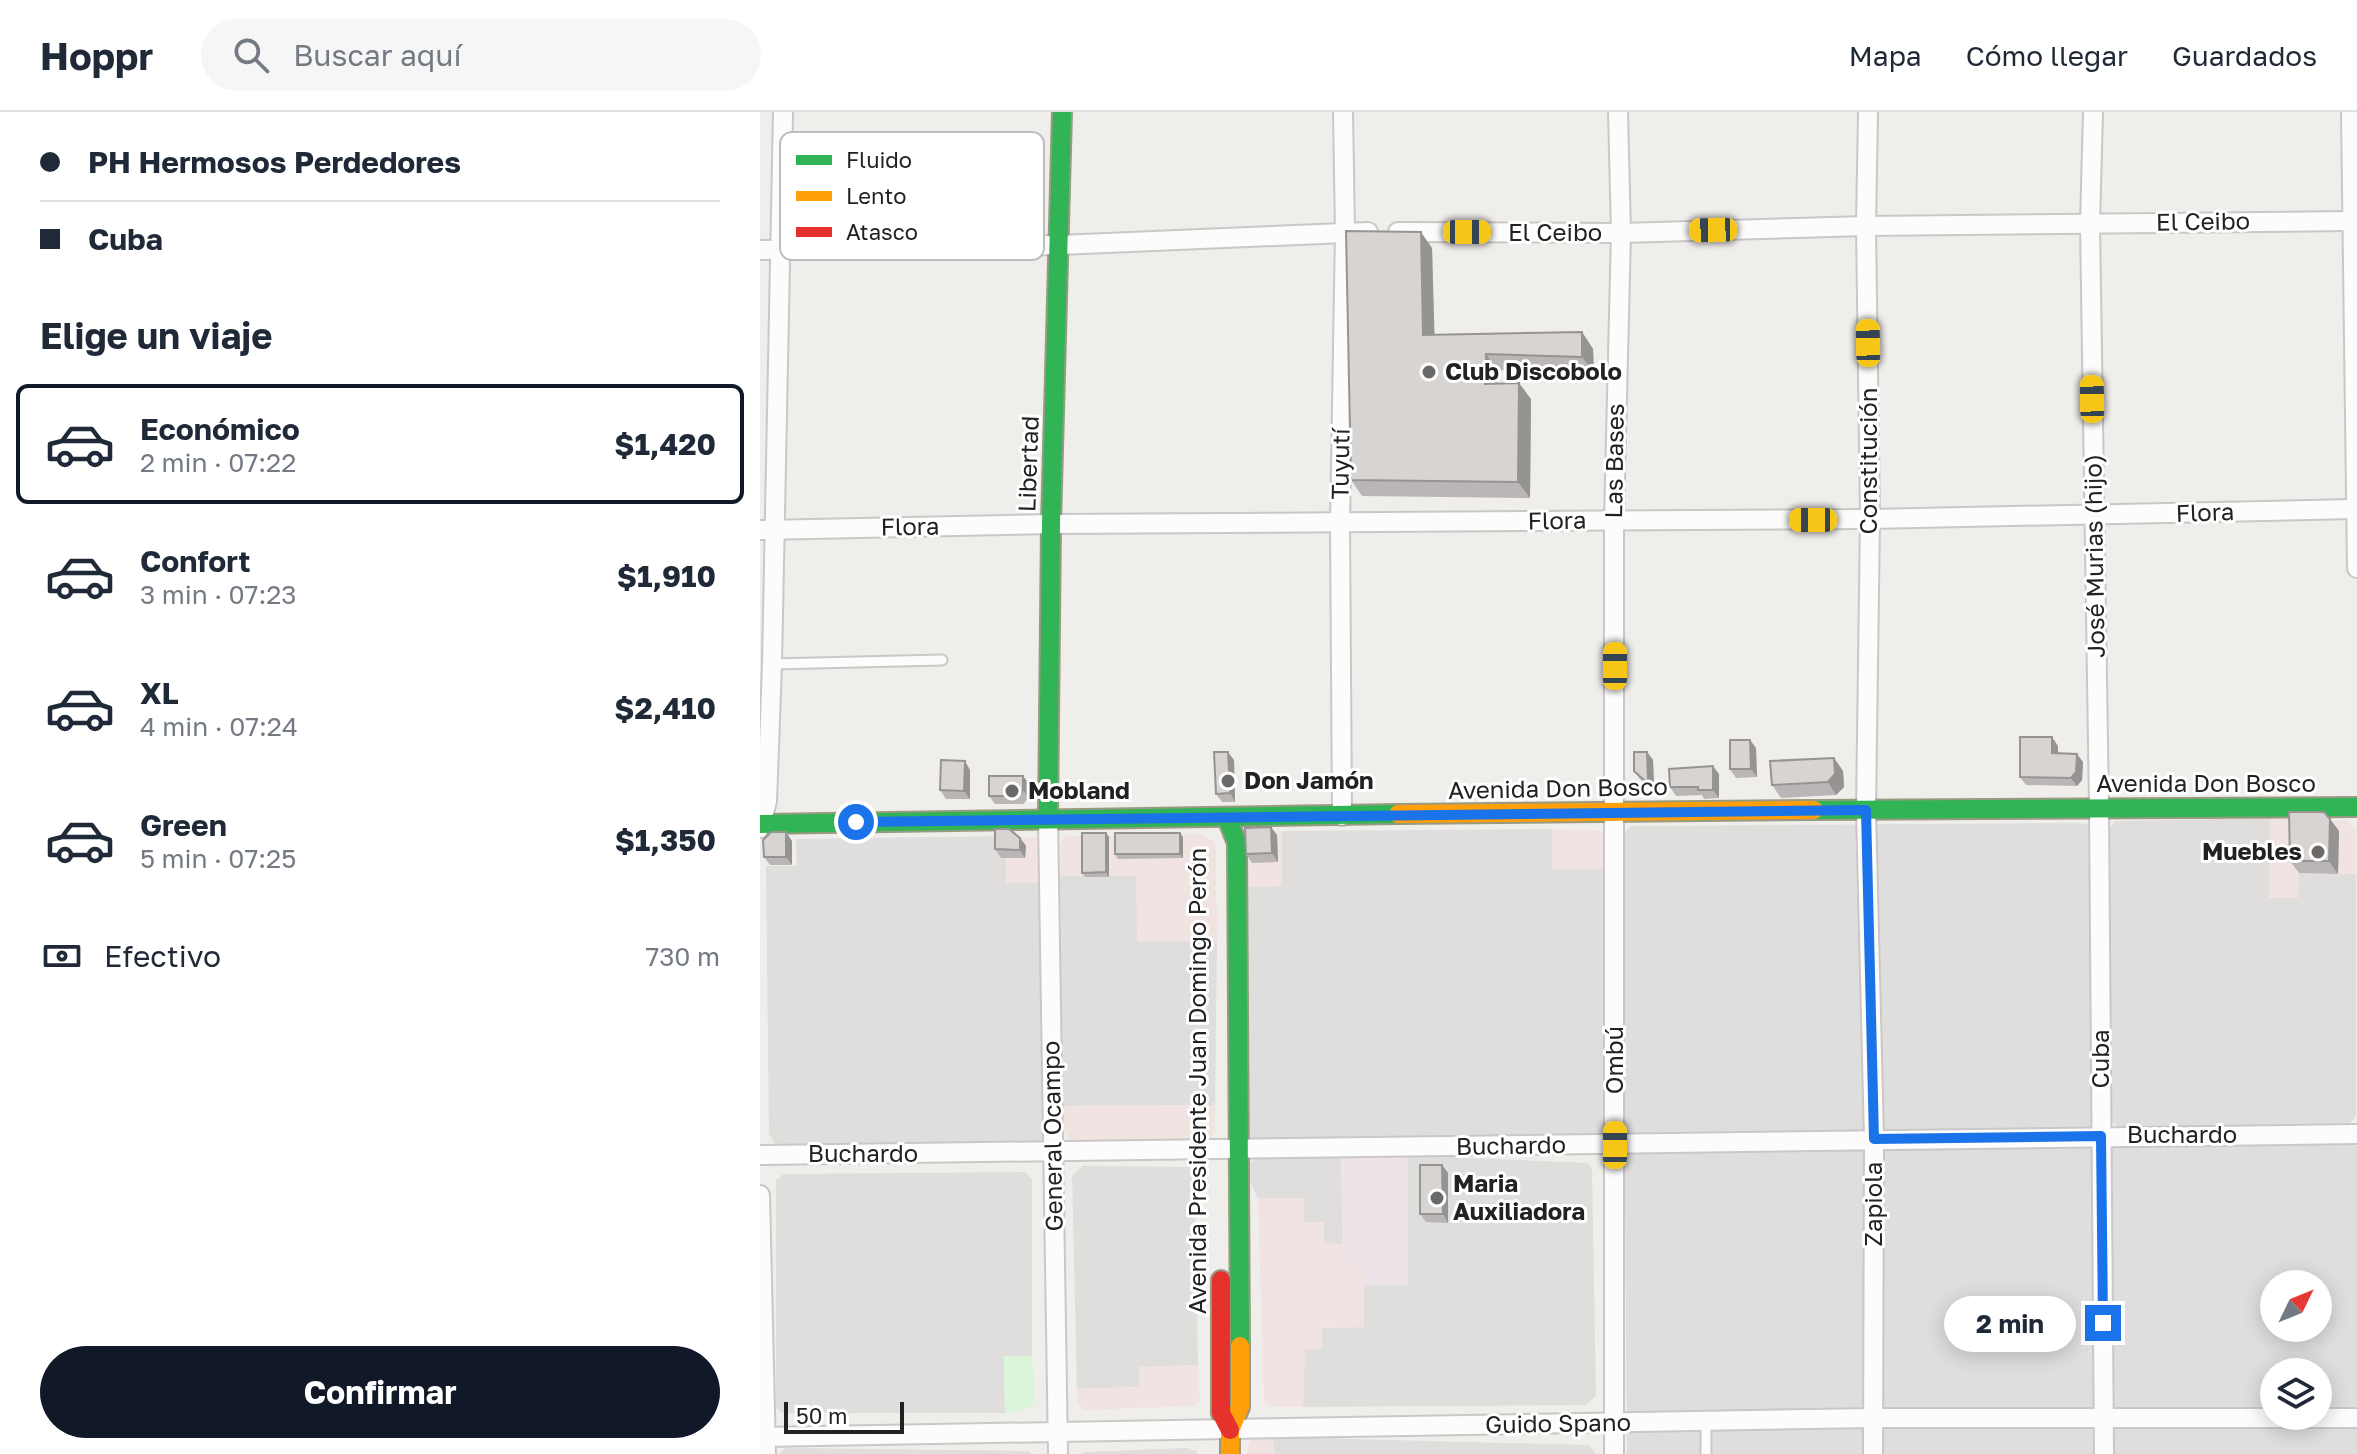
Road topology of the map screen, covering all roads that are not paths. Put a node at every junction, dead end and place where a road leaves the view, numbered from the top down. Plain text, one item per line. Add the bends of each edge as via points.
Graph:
1 (783, 112) edge
2 (1062, 112) edge
3 (1343, 112) edge
4 (1618, 112) edge
5 (1868, 112) edge
6 (2093, 112) edge
7 (2351, 112) edge
8 (783, 132) edge
9 (2351, 221) junction
10 (2090, 224) junction
11 (1866, 226) junction
12 (1345, 232) junction
13 (1621, 233) junction
14 (1044, 245) edge
15 (1059, 245) junction
16 (780, 260) edge
17 (2355, 509) junction
18 (2094, 516) junction
19 (1870, 519) junction
20 (1614, 520) junction
21 (1051, 524) junction
22 (1340, 524) junction
23 (767, 530) edge
24 (2357, 568) edge
25 (942, 660) dead end
26 (772, 664) junction
27 (2357, 807) edge
28 (2099, 808) junction
29 (1866, 810) junction
30 (1616, 811) junction
31 (1342, 816) junction
32 (1048, 818) junction
33 (1227, 818) junction
34 (760, 825) edge
35 (2357, 1134) edge
36 (2101, 1136) junction
37 (1874, 1139) junction
38 (1615, 1145) junction
39 (1229, 1150) junction
40 (1054, 1152) junction
41 (760, 1155) edge
42 (760, 1195) edge
43 (2104, 1417) junction
44 (1873, 1418) junction
45 (2357, 1418) edge
46 (1706, 1421) junction
47 (1614, 1422) junction
48 (1230, 1430) junction
49 (1057, 1433) junction
50 (764, 1443) edge
51 (1058, 1454) edge
52 (1230, 1454) edge
53 (1614, 1454) edge
54 (1706, 1454) edge
55 (1873, 1454) edge
56 (2104, 1454) edge

1 - 8 street
2 - 15 main road, Libertad
3 - 12 street, Tuyutí
4 - 13 street, Las Bases
5 - 11 street, Constitución
6 - 10 street, José Murias (hijo)
7 - 9 street
9 - 10 street, El Ceibo
9 - 17 street
10 - 11 street, El Ceibo
10 - 18 street, José Murias (hijo)
11 - 13 street, El Ceibo
11 - 19 street, Constitución
12 - 13 street, El Ceibo
12 - 15 street, El Ceibo
12 - 22 street, Tuyutí
13 - 20 street, Las Bases
14 - 15 street, El Ceibo
15 - 21 main road, Libertad
16 - 23 street
17 - 18 street, Flora
17 - 24 street
18 - 19 street, Flora
18 - 28 street, José Murias (hijo)
19 - 20 street, Flora
19 - 29 street, Constitución
20 - 22 street, Flora
20 - 30 street, Las Bases
21 - 22 street, Flora
21 - 23 street, Flora
21 - 32 main road, Libertad
22 - 31 street, Tuyutí
23 - 26 street
25 - 26 lane
26 - 34 street via 767,801
27 - 28 main road, Avenida Don Bosco
28 - 29 main road, Avenida Don Bosco
28 - 36 street, Cuba
29 - 30 main road, Avenida Don Bosco
29 - 37 street, Zapiola
30 - 31 main road, Avenida Don Bosco
30 - 38 street, Ombú
31 - 33 main road, Avenida Don Bosco
32 - 33 main road, Avenida Don Bosco
32 - 34 main road, Avenida Don Bosco
32 - 40 street, General Ocampo
33 - 39 main road, Avenida Presidente Juan Domingo Perón via 1221,844
35 - 36 street, Buchardo
36 - 37 street, Buchardo
36 - 43 street, Cuba
37 - 38 street, Buchardo
37 - 44 street, Zapiola
38 - 39 street, Buchardo
38 - 47 street, Ombú
39 - 40 street, Buchardo
39 - 48 main road, Avenida Presidente Juan Domingo Perón via 1240,1407
39 - 48 main road, Avenida Presidente Juan Domingo Perón via 1221,1250 1221,1413
40 - 41 street, Buchardo
40 - 49 street, General Ocampo
42 - 50 street
43 - 44 street, Guido Spano
43 - 45 street, Guido Spano
43 - 56 street, Cuba
44 - 46 street, Guido Spano
44 - 55 street, Zapiola
46 - 47 street, Guido Spano
46 - 54 lane
47 - 48 street, Guido Spano
47 - 53 street, Ombú
48 - 49 street, Guido Spano
48 - 52 main road, Avenida Presidente Juan Domingo Perón
49 - 50 street, Guido Spano
49 - 51 street, General Ocampo

